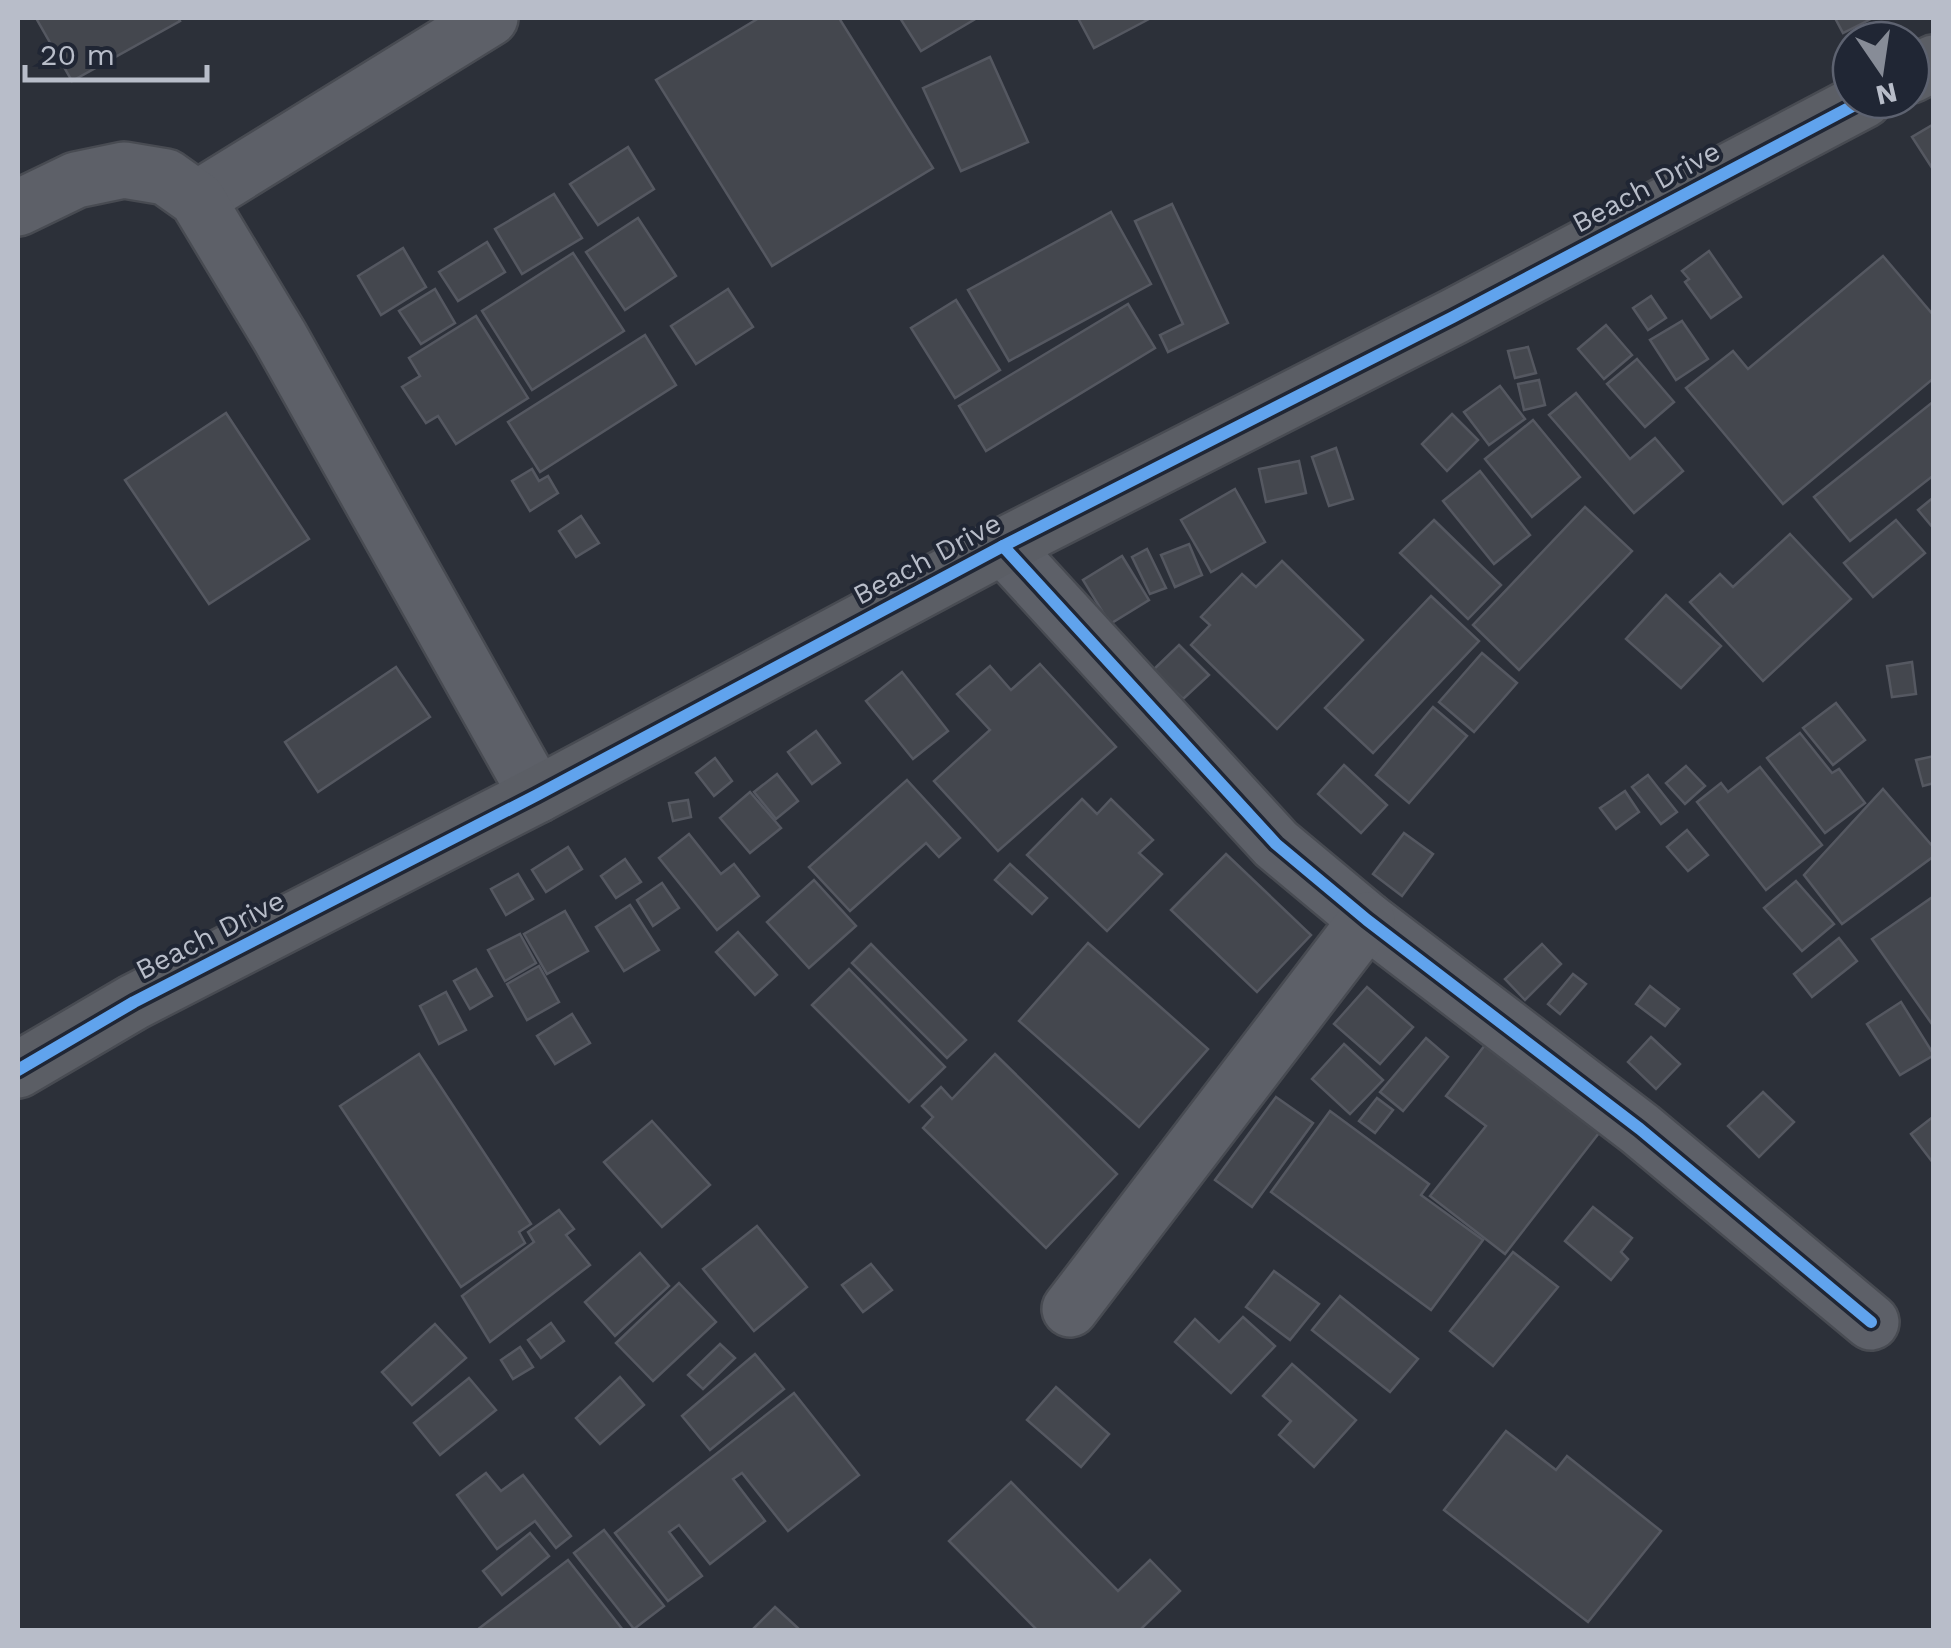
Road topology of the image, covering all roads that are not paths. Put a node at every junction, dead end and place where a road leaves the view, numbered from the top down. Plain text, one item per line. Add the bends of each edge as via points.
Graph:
1 (490, 18) edge
2 (1831, 117) edge
3 (197, 199) junction
4 (18, 208) edge
5 (1002, 546) junction
6 (537, 795) junction
7 (1366, 920) junction
8 (18, 1070) edge
9 (1070, 1309) dead end
10 (1872, 1322) dead end

1 - 3 street
2 - 5 street, Beach Drive
3 - 4 street via 166,177 124,170 76,180
3 - 6 street
5 - 6 street, Beach Drive
5 - 7 street via 1276,844
6 - 8 street, Beach Drive via 134,1002
7 - 9 street
7 - 10 street via 1640,1129

